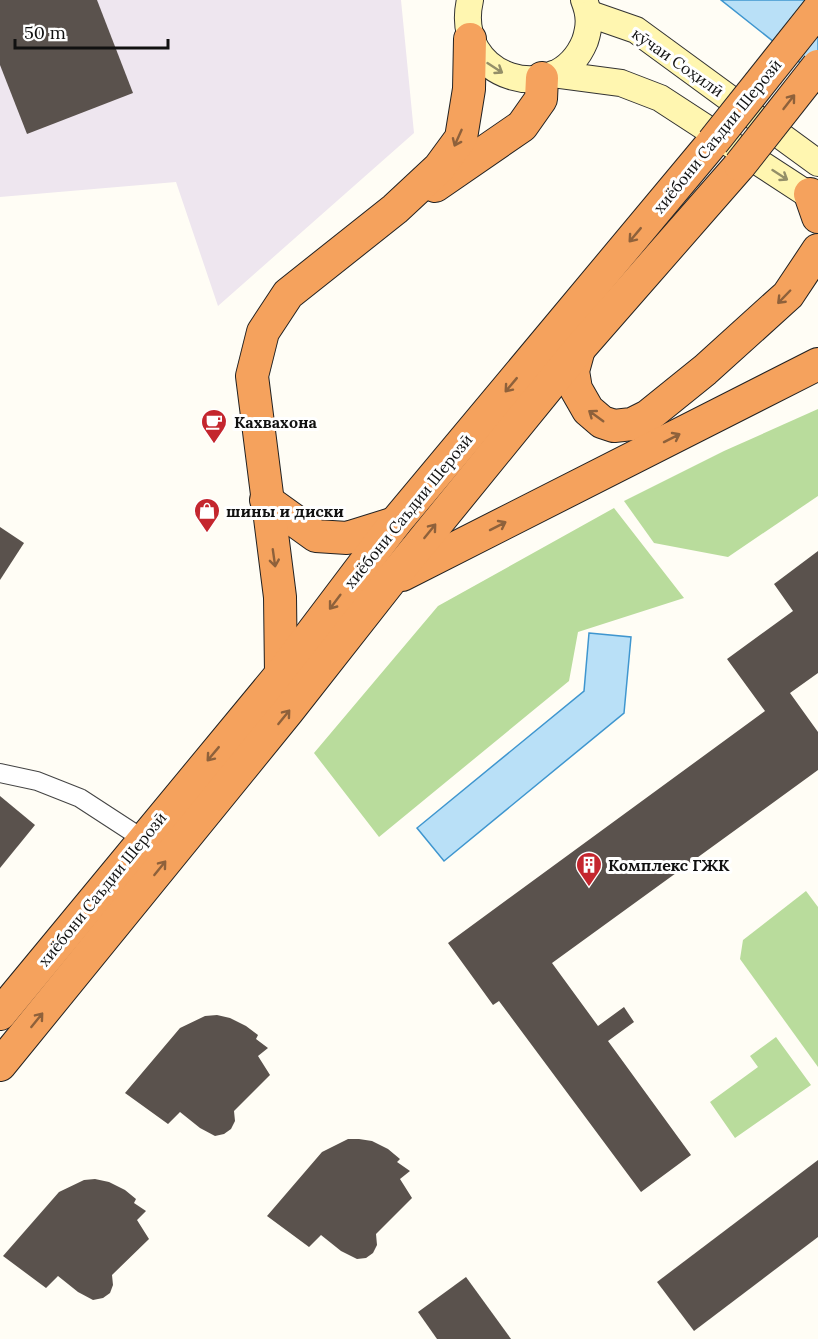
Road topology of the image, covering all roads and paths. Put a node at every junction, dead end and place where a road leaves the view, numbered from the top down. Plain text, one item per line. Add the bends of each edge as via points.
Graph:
1 (470, 0) edge
2 (587, 7) edge
3 (818, 10) edge
4 (470, 39) junction
5 (818, 66) edge
6 (548, 76) junction
7 (818, 163) edge
8 (815, 204) edge
9 (395, 209) junction
10 (818, 250) edge
11 (579, 349) junction
12 (818, 364) edge
13 (266, 500) junction
14 (395, 524) junction
15 (390, 581) junction
16 (281, 674) junction
17 (0, 773) edge
18 (143, 839) junction
19 (0, 1014) edge
20 (0, 1065) edge

1 - 4 main road via 466,16
2 - 6 main road via 588,32 581,49 569,63
2 - 7 main road, кӯчаи Соҳилӣ via 636,30
3 -> 14 highway, хиёбони Саъдии Шерозӣ, bridge
4 -> 6 main road via 491,67 507,75 524,79
4 -> 9 highway via 469,89 461,138 439,168
11 -> 5 highway, хиёбони Саъдии Шерозӣ, bridge via 740,165
6 -> 8 main road via 621,83 660,98
6 - 9 highway via 542,99 522,126
9 - 13 highway via 288,294 263,332 252,376
10 -> 11 highway via 788,295 705,370 648,416 632,424 614,426 588,410 576,389 573,371
15 -> 11 highway, хиёбони Саъдии Шерозӣ
15 -> 12 highway
13 - 14 highway via 316,536 347,538
13 -> 16 highway via 280,597
14 -> 16 highway, хиёбони Саъдии Шерозӣ
20 -> 15 highway, хиёбони Саъдии Шерозӣ
16 -> 18 highway, хиёбони Саъдии Шерозӣ
17 - 18 street via 80,798
18 - 19 highway, хиёбони Саъдии Шерозӣ

